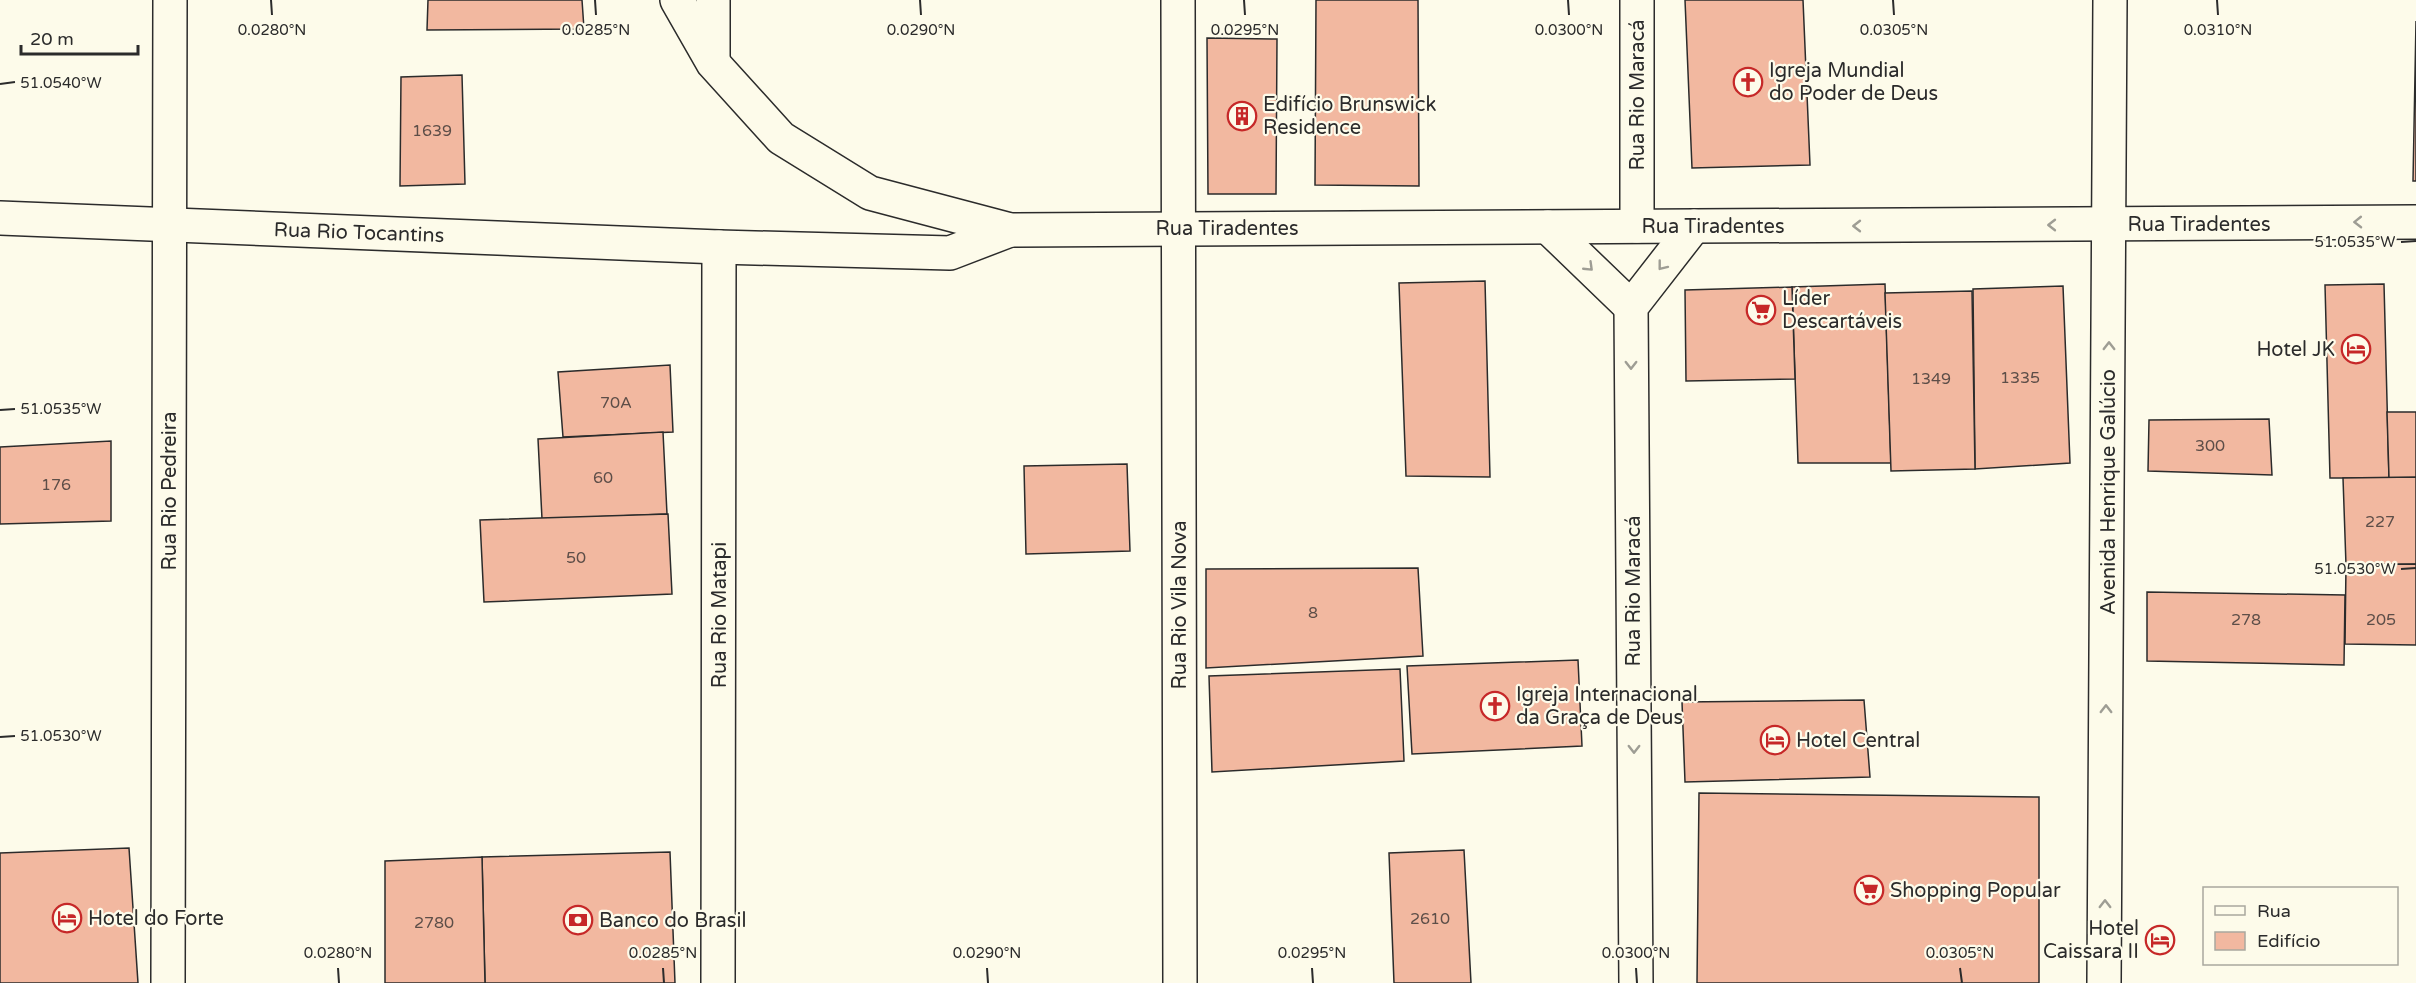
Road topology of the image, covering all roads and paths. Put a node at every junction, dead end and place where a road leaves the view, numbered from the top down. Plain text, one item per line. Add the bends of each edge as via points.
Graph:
1 (170, 0) edge
2 (677, 0) edge
3 (713, 0) edge
4 (1178, 0) edge
5 (1637, 0) edge
6 (2110, 0) edge
7 (713, 63) junction
8 (0, 218) edge
9 (2416, 222) edge
10 (169, 225) junction
11 (2110, 225) junction
12 (1637, 226) junction
13 (1694, 226) junction
14 (1548, 227) junction
15 (1179, 228) junction
16 (1010, 230) junction
17 (719, 248) junction
18 (1631, 307) junction
19 (168, 983) edge
20 (718, 983) edge
21 (1180, 983) edge
22 (1636, 983) edge
23 (2104, 983) edge

1 - 10 street, Rua Rio Pedreira
2 - 7 street, Rua Tiradentes
3 - 7 street
4 - 15 street, Rua Rio Vila Nova
5 - 12 street, Rua Rio Maracá
6 - 11 street, Avenida Henrique Galúcio
7 - 16 street, Rua Tiradentes via 781,138 870,193
8 - 10 street, Rua Rio Tocantins
9 -> 11 street, Rua Tiradentes
10 - 17 street, Rua Rio Tocantins
10 - 19 street, Rua Rio Pedreira
11 -> 13 street, Rua Tiradentes
23 -> 11 street, Avenida Henrique Galúcio
12 - 13 street, Rua Tiradentes
12 - 14 street, Rua Tiradentes
13 -> 18 street
14 - 15 street, Rua Tiradentes
14 -> 18 street
15 - 16 street, Rua Tiradentes
15 - 21 street, Rua Rio Vila Nova
16 - 17 street, Rua Tiradentes via 950,253
17 - 20 street, Rua Rio Matapi
18 -> 22 street, Rua Rio Maracá

